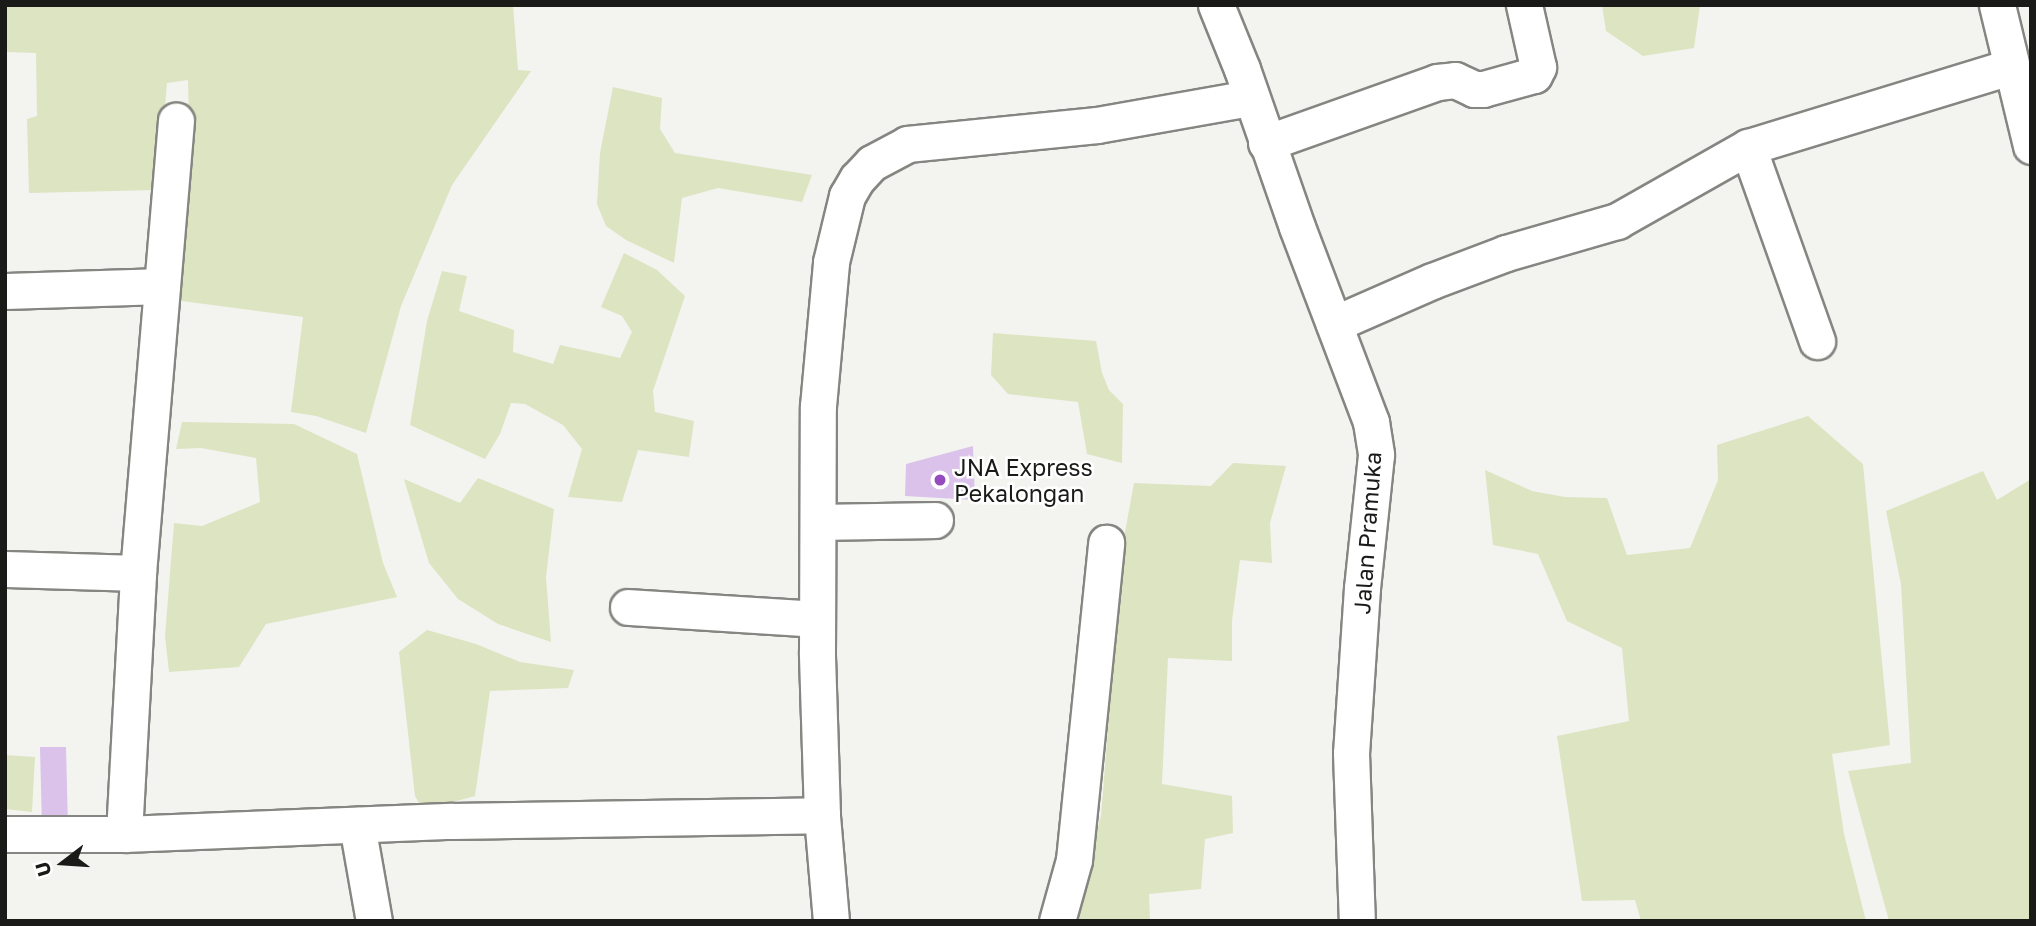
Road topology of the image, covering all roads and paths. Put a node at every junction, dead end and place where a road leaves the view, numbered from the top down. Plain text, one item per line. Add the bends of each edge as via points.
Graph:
1 (1216, 5) edge
2 (1524, 5) edge
3 (1997, 5) edge
4 (2010, 67) junction
5 (1250, 98) junction
6 (176, 121) dead end
7 (1266, 143) junction
8 (2031, 146) edge
9 (1748, 147) junction
10 (162, 286) junction
11 (5, 291) edge
12 (1335, 324) junction
13 (1817, 341) dead end
14 (935, 520) dead end
15 (818, 522) junction
16 (1106, 543) dead end
17 (5, 569) edge
18 (138, 573) junction
19 (628, 607) dead end
20 (817, 619) junction
21 (822, 815) junction
22 (357, 825) junction
23 (5, 834) edge
24 (124, 834) junction
25 (374, 921) edge
26 (831, 921) edge
27 (1057, 921) edge
28 (1357, 921) edge

1 - 5 street, Jalan Pramuka
2 - 7 street via 1538,67 1531,77 1483,89 1455,80 1437,82
3 - 4 street
4 - 8 street
4 - 9 street
5 - 7 street, Jalan Pramuka
5 - 15 street via 1097,125 907,144 872,163 847,196 831,262 818,406
6 - 10 street
7 - 12 street, Jalan Pramuka
9 - 12 street via 1617,221 1506,253
9 - 13 street
10 - 11 street
10 - 18 street
12 - 28 street, Jalan Pramuka via 1371,422 1376,455 1351,753
14 - 15 street
15 - 20 street
16 - 27 street via 1074,860
17 - 18 street
18 - 24 street
19 - 20 street
20 - 21 street
21 - 22 street
21 - 26 street
22 - 24 street
22 - 25 street
23 - 24 street

